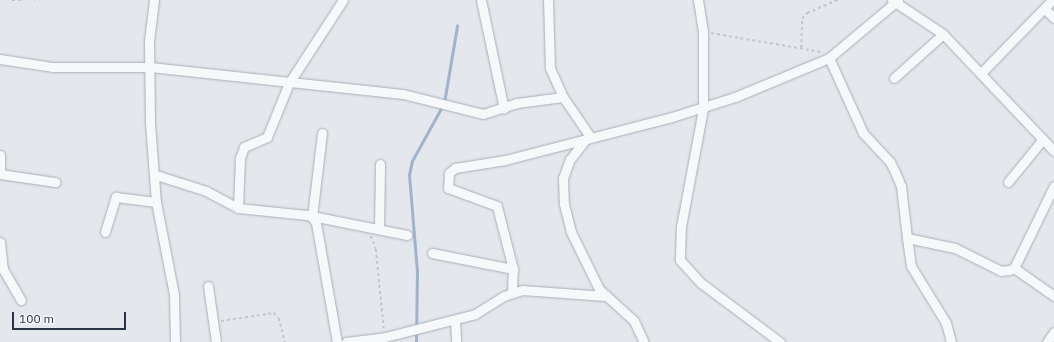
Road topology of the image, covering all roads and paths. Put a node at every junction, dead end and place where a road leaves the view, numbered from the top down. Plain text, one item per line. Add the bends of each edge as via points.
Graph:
1 (12, 0) edge
2 (23, 0) edge
3 (343, 0) edge
4 (481, 0) edge
5 (548, 0) edge
6 (698, 0) edge
7 (838, 0) edge
8 (1052, 0) edge
9 (152, 1) edge
10 (895, 1) edge
11 (1045, 9) junction
12 (1054, 18) edge
13 (703, 32) junction
14 (943, 34) junction
15 (801, 48) junction
16 (829, 58) junction
17 (0, 59) edge
18 (150, 67) junction
19 (982, 72) junction
20 (894, 78) dead end
21 (289, 83) junction
22 (563, 96) junction
23 (504, 109) junction
24 (703, 109) junction
25 (322, 133) dead end
26 (589, 136) junction
27 (1043, 139) junction
28 (1054, 151) edge
29 (0, 156) edge
30 (380, 164) dead end
31 (0, 170) edge
32 (0, 174) edge
33 (156, 175) junction
34 (55, 182) dead end
35 (1008, 182) dead end
36 (1054, 186) edge
37 (156, 202) junction
38 (238, 208) junction
39 (312, 217) junction
40 (366, 227) junction
41 (378, 229) junction
42 (105, 232) dead end
43 (407, 235) dead end
44 (907, 238) junction
45 (0, 242) edge
46 (432, 253) dead end
47 (1014, 268) junction
48 (513, 269) junction
49 (208, 286) dead end
50 (512, 292) junction
51 (604, 296) junction
52 (1054, 296) edge
53 (21, 300) dead end
54 (212, 320) junction
55 (455, 320) junction
56 (1054, 332) edge
57 (385, 337) junction
58 (175, 342) edge
59 (216, 342) edge
60 (284, 342) edge
61 (337, 342) edge
62 (346, 342) edge
63 (456, 342) edge
64 (644, 342) edge
65 (780, 342) edge
66 (951, 342) edge
67 (1047, 342) edge

1 - 2 path
3 - 21 street
4 - 23 street
5 - 22 street via 547,54
6 - 13 street
7 - 15 path via 807,13 802,19
8 - 11 street
9 - 18 street
10 - 14 street
10 - 16 street
11 - 12 street
11 - 19 street
13 - 15 path
13 - 24 street
14 - 19 street
14 - 20 street
15 - 16 path via 820,51
16 - 24 street
16 - 44 street via 863,133 890,162 895,172 901,186
17 - 18 street via 53,67
18 - 21 street
18 - 33 street via 150,123
19 - 27 street
21 - 23 street via 403,94 483,114
21 - 38 street via 267,137 244,147 240,158
22 - 23 street via 517,103
22 - 26 street
24 - 26 street
24 - 65 street via 681,226 680,260 701,284
25 - 39 street
26 - 48 street via 505,160 455,168 449,173 447,184 451,190 496,204
26 - 51 street via 566,168 564,197 580,254
27 - 28 street
27 - 35 street
29 - 31 street
30 - 41 street
32 - 34 street
33 - 37 street
33 - 38 street via 206,191
36 - 47 street
37 - 42 street via 116,197
37 - 58 street via 174,295
38 - 39 street
39 - 40 street
39 - 61 street via 316,223
40 - 41 street
40 - 57 path via 376,249
41 - 43 street
44 - 47 street via 955,248 1001,271
44 - 66 street via 911,266 946,322
45 - 53 street via 3,269
46 - 48 street
47 - 52 street
48 - 50 street
49 - 54 street
50 - 51 street via 542,289 580,296
50 - 55 street via 484,310
51 - 64 street via 634,321
54 - 59 street
54 - 60 path via 233,322 274,313 279,318
55 - 57 street
55 - 63 street
56 - 67 street
57 - 62 street

